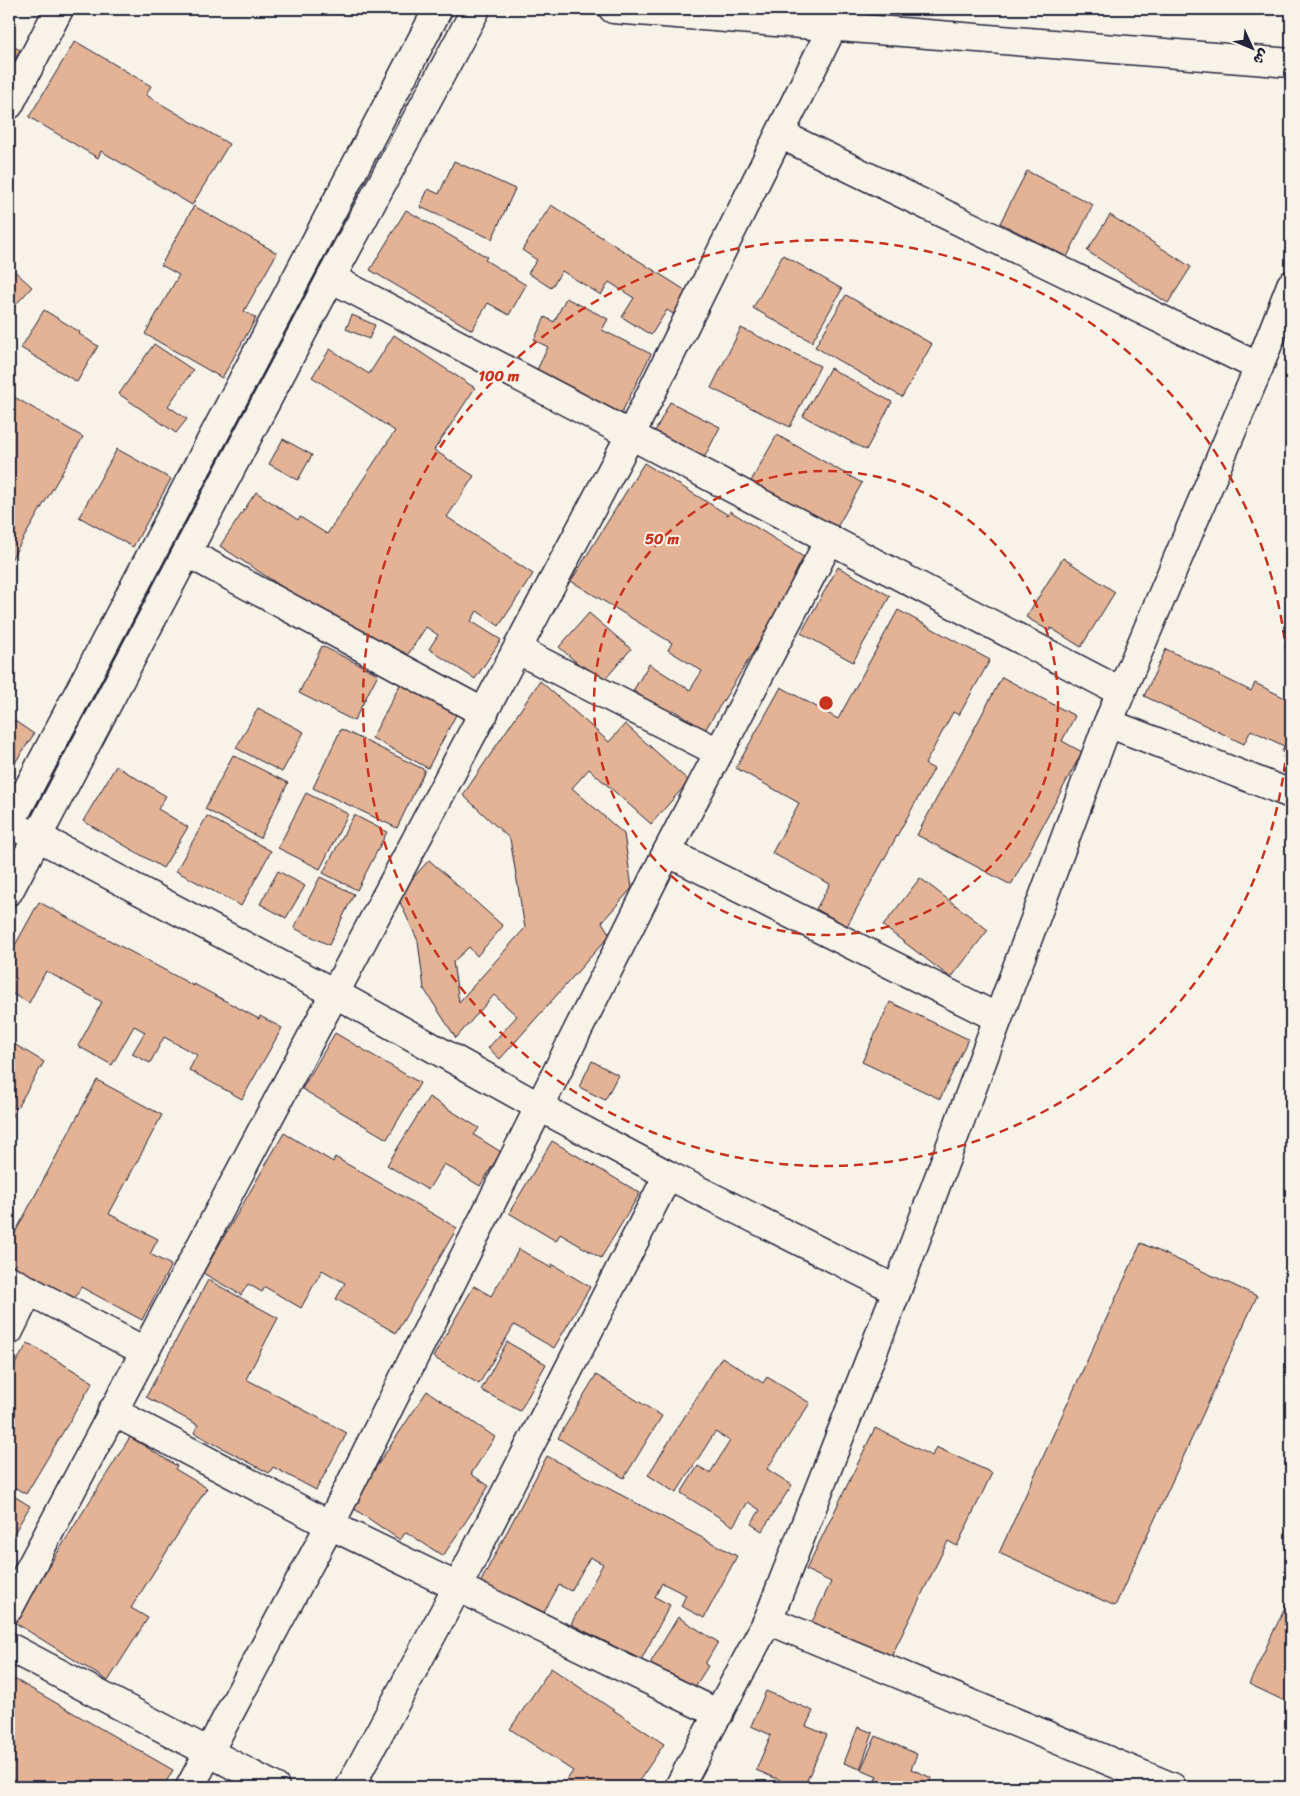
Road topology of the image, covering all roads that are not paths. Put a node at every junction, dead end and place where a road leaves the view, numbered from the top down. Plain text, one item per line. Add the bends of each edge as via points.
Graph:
1 (59, 9) edge
2 (438, 9) edge
3 (476, 9) edge
4 (613, 9) edge
5 (832, 28) junction
6 (1291, 63) edge
7 (9, 106) edge
8 (780, 134) junction
9 (331, 278) junction
10 (1291, 285) edge
11 (1259, 367) junction
12 (631, 434) junction
13 (830, 539) junction
14 (188, 553) junction
15 (518, 650) junction
16 (1121, 692) junction
17 (484, 713) junction
18 (1108, 723) junction
19 (718, 752) junction
20 (1291, 794) edge
21 (9, 824) edge
22 (38, 837) junction
23 (667, 852) junction
24 (9, 891) edge
25 (336, 994) junction
26 (998, 1018) junction
27 (538, 1106) junction
28 (668, 1175) junction
29 (19, 1285) edge
30 (897, 1290) junction
31 (9, 1330) edge
32 (144, 1351) junction
33 (112, 1411) junction
34 (330, 1524) junction
35 (457, 1588) junction
36 (13, 1592) edge
37 (768, 1620) junction
38 (9, 1647) edge
39 (719, 1714) junction
40 (209, 1752) junction
41 (190, 1787) edge
42 (276, 1787) edge
43 (350, 1787) edge
44 (680, 1787) edge
45 (1172, 1787) edge

1 - 7 street
2 - 21 street
3 - 9 street
4 - 5 street
5 - 6 street
5 - 8 street
8 - 11 street
8 - 12 street
9 - 12 street
9 - 14 street
10 - 11 street
11 - 16 street
12 - 13 street
12 - 15 street
13 - 16 street
13 - 19 street
14 - 17 street
14 - 22 street
15 - 17 street
15 - 19 street
16 - 18 street
17 - 25 street
18 - 20 street
18 - 26 street
19 - 23 street
21 - 22 street
22 - 24 street
22 - 25 street
23 - 26 street
23 - 27 street
25 - 27 street
25 - 32 street
26 - 30 street
27 - 28 street
27 - 34 street
28 - 30 street
28 - 35 street
29 - 31 street
29 - 32 street
30 - 37 street
32 - 33 street
33 - 34 street
33 - 36 street
34 - 35 street
34 - 40 street
35 - 39 street
35 - 43 street
37 - 39 street
37 - 45 street
38 - 40 street
39 - 44 street
40 - 41 street
40 - 42 street

